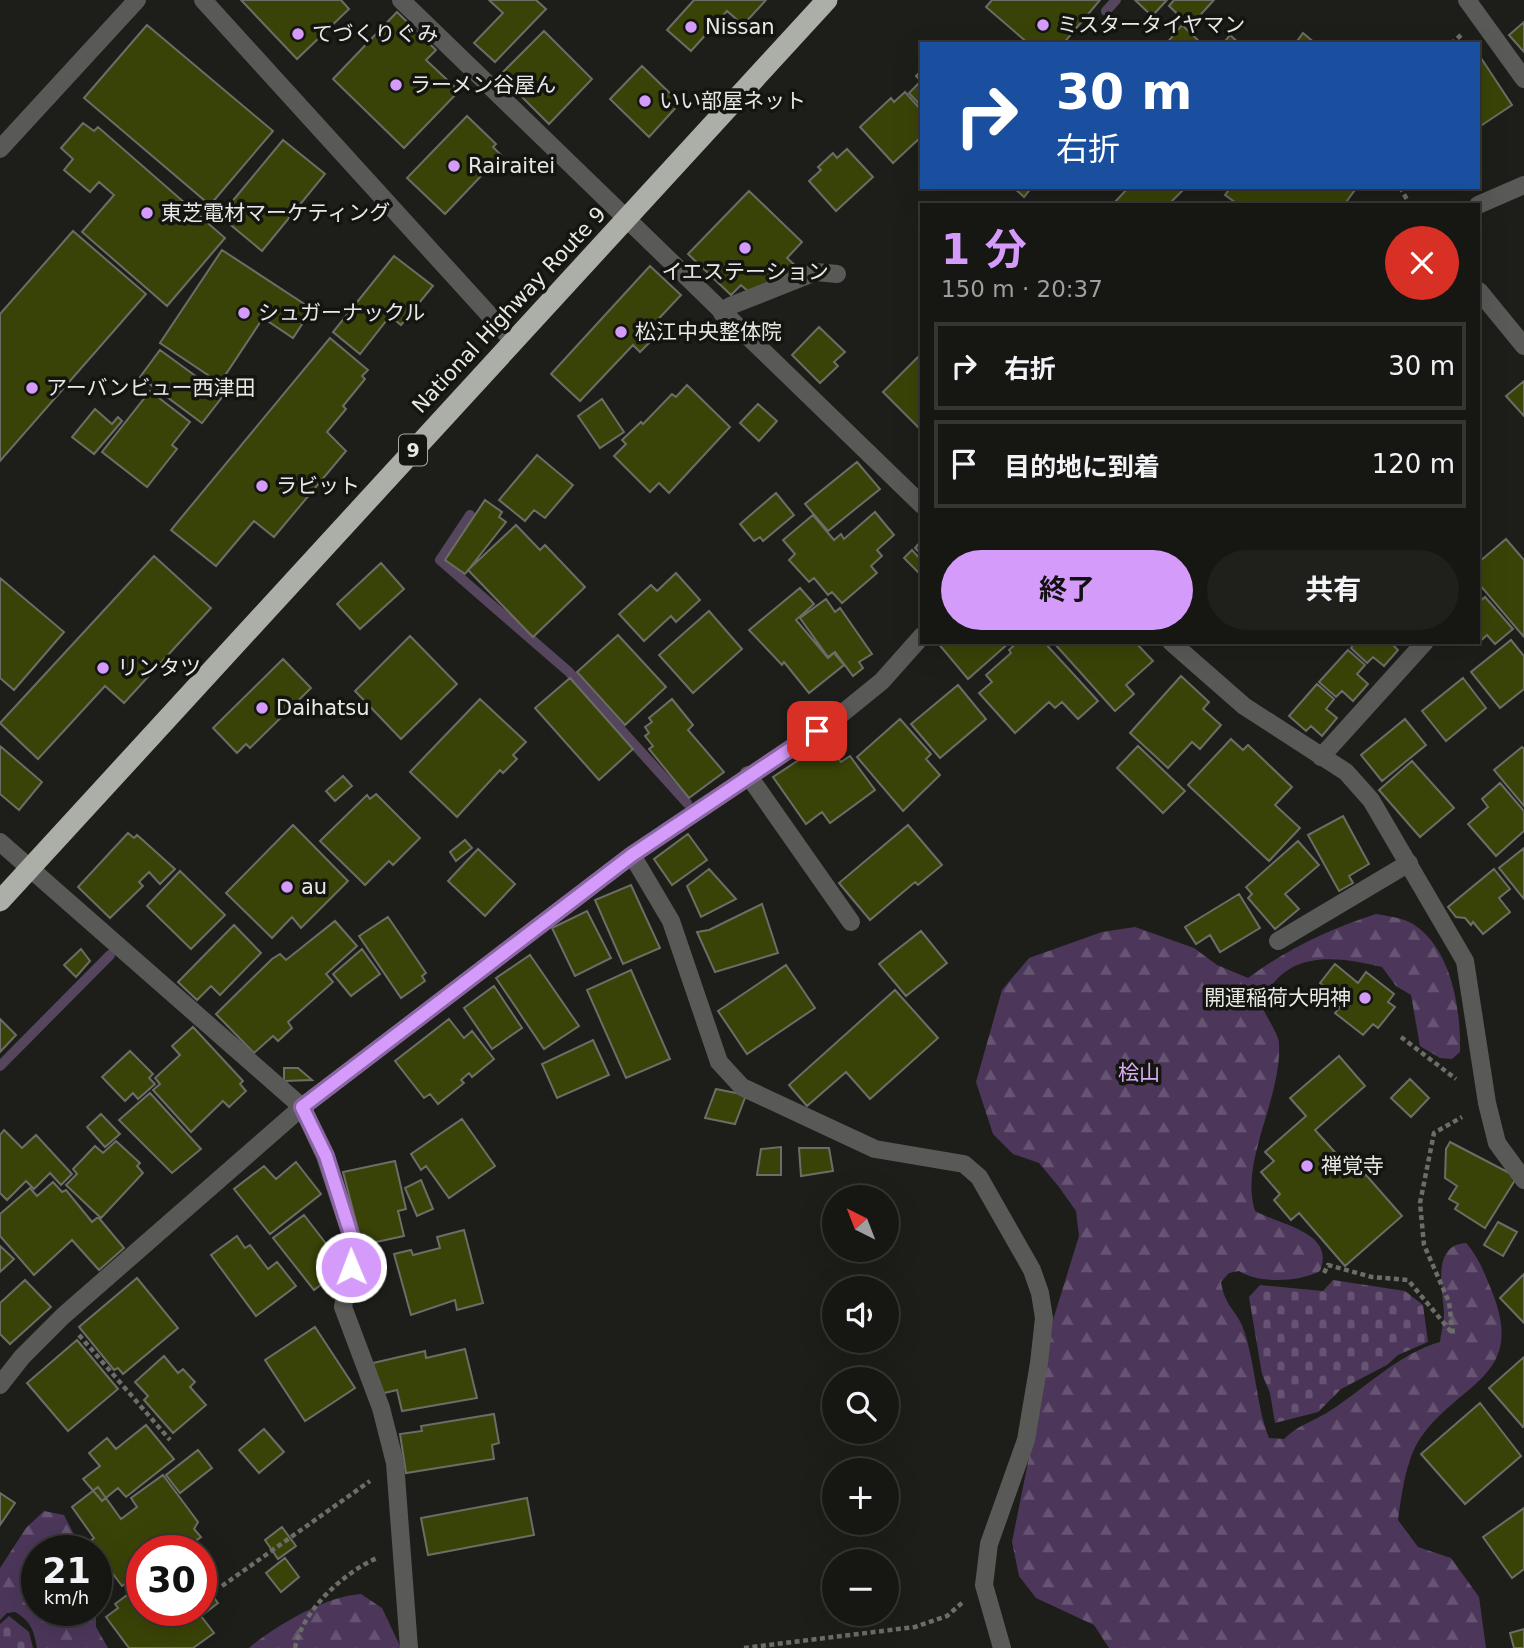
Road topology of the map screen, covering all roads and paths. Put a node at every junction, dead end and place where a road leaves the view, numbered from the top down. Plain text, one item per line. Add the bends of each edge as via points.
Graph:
1 (137, 0) edge
2 (202, 0) edge
3 (401, 0) edge
4 (827, 0) edge
5 (1467, 0) edge
6 (1524, 79) edge
7 (0, 149) edge
8 (1524, 185) edge
9 (1480, 204) edge
10 (626, 219) junction
11 (836, 274) dead end
12 (1480, 292) edge
13 (722, 313) junction
14 (513, 341) junction
15 (1524, 346) edge
16 (920, 503) edge
17 (920, 638) edge
18 (1173, 644) edge
19 (1423, 644) edge
20 (1321, 757) junction
21 (748, 775) junction
22 (0, 842) edge
23 (632, 855) junction
24 (1409, 863) junction
25 (30, 867) junction
26 (0, 901) edge
27 (851, 922) dead end
28 (1278, 941) dead end
29 (1401, 1037) dead end
30 (1487, 1103) junction
31 (302, 1107) junction
32 (1524, 1180) edge
33 (1324, 1273) dead end
34 (63, 1316) junction
35 (0, 1385) edge
36 (170, 1440) dead end
37 (395, 1463) junction
38 (401, 1551) junction
39 (984, 1585) junction
40 (222, 1586) dead end
41 (295, 1648) edge
42 (409, 1648) edge
43 (744, 1648) edge
44 (1002, 1648) edge

1 - 7 street
2 - 14 street
3 - 10 street
4 - 10 highway, National Highway Route 9 / 9
5 - 6 street
8 - 9 street
10 - 13 street
10 - 14 highway, National Highway Route 9 / 9
11 - 13 street via 816,272
12 - 15 street
13 - 16 street
14 - 25 highway, National Highway Route 9 / 9
17 - 21 street via 882,681 839,716
18 - 20 street via 1244,706
19 - 20 street
20 - 24 street via 1346,772 1371,800
21 - 23 street
21 - 27 street
22 - 25 street
23 - 31 street
23 - 39 street via 671,921 719,1062 729,1076 742,1087 875,1149 964,1164 979,1177 1032,1270 1044,1318 1039,1363 1026,1440 989,1544
24 - 28 street
24 - 30 street via 1465,961
25 - 26 highway, National Highway Route 9 / 9
25 - 31 street
29 - 30 path
30 - 32 street via 1497,1143
30 - 33 path via 1434,1133 1420,1203 1424,1245 1449,1302 1453,1334 1408,1280 1373,1277 1328,1265
31 - 34 street
31 - 37 street via 326,1156 355,1247 343,1307 381,1408
34 - 35 street
34 - 36 path
37 - 38 street
37 - 40 path
38 - 41 path via 350,1573 313,1611
38 - 42 street
39 - 43 path via 947,1616 915,1627
39 - 44 street

